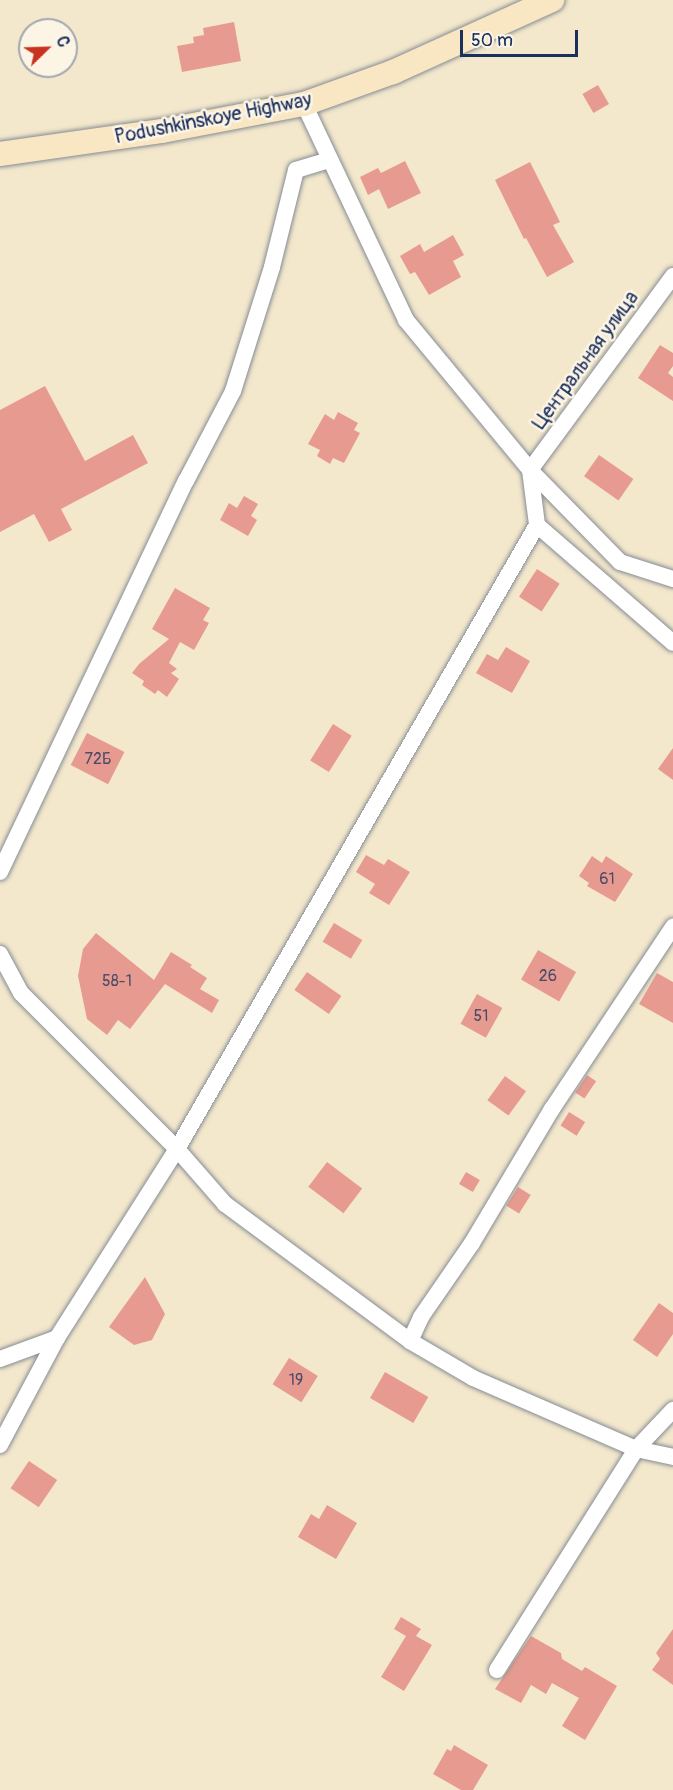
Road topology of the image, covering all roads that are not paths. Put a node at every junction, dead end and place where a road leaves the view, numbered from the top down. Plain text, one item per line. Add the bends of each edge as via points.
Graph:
1 (552, 0) edge
2 (304, 104) junction
3 (0, 154) edge
4 (329, 160) junction
5 (673, 276) edge
6 (530, 470) junction
7 (537, 525) junction
8 (673, 579) edge
9 (673, 643) edge
10 (6, 847) edge
11 (0, 872) edge
12 (673, 927) edge
13 (0, 954) edge
14 (177, 1149) junction
15 (57, 1338) junction
16 (410, 1341) junction
17 (0, 1359) edge
18 (673, 1410) edge
19 (0, 1445) edge
20 (636, 1449) junction
21 (673, 1457) edge
22 (497, 1670) dead end

1 - 2 main road, Podushkinskoye Highway via 393,72
2 - 3 main road, Podushkinskoye Highway via 162,131
2 - 4 street
4 - 6 street via 406,320
4 - 10 street via 296,170 272,267 233,391
5 - 6 street, Центральная улица
6 - 7 street
6 - 8 street via 620,562
7 - 9 street
7 - 14 street
10 - 11 street
12 - 16 street via 552,1109 472,1242 421,1317
13 - 14 street via 21,993
14 - 15 street
14 - 16 street via 225,1204
15 - 17 street
15 - 19 street
16 - 20 street via 473,1378
18 - 20 street
20 - 21 street
20 - 22 street

